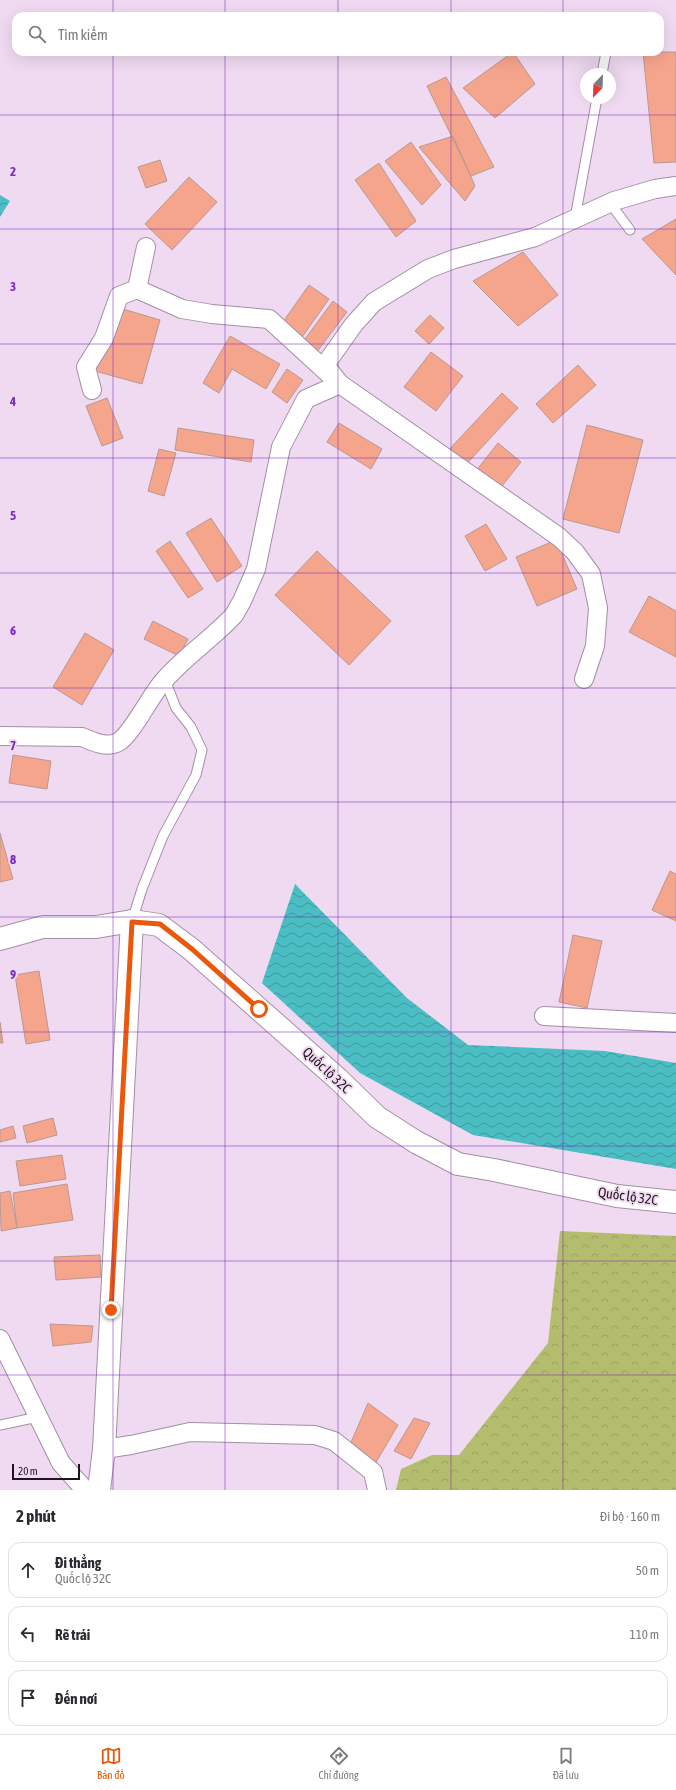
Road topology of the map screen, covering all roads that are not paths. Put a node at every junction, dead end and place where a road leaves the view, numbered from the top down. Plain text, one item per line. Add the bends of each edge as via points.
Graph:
1 (605, 56) edge
2 (603, 68) edge
3 (596, 104) edge
4 (676, 186) edge
5 (610, 203) junction
6 (575, 218) junction
7 (630, 230) dead end
8 (146, 247) dead end
9 (137, 289) junction
10 (340, 384) junction
11 (92, 390) dead end
12 (584, 678) dead end
13 (165, 680) junction
14 (0, 736) edge
15 (132, 922) junction
16 (0, 939) edge
17 (544, 1016) dead end
18 (676, 1023) edge
19 (676, 1202) edge
20 (0, 1339) edge
21 (38, 1417) junction
22 (0, 1425) edge
23 (104, 1449) junction
24 (85, 1490) edge
25 (99, 1490) edge
26 (377, 1490) edge

1 - 2 lane
3 - 6 lane
4 - 5 street via 655,189
5 - 6 street
5 - 7 lane
6 - 10 street via 535,238 454,259 428,269 374,302 354,324 325,365
8 - 9 street
9 - 10 street via 182,309 268,319
9 - 11 street via 119,296 104,338 86,367
10 - 12 street via 559,537 575,552 591,574 598,608 595,646
10 - 13 street via 306,399 281,447 256,569 242,602 234,615
13 - 14 street via 119,742 105,745 82,737
13 - 15 lane via 176,708 191,727 202,750 196,775 160,842
15 - 16 main road, Quốc lộ 32C via 96,927 43,927
15 - 19 main road, Quốc lộ 32C via 160,924 209,964 377,1117 451,1161 616,1196
15 - 23 main road
17 - 18 street
20 - 21 street
21 - 22 lane
21 - 24 street via 61,1463
23 - 25 main road
23 - 26 street via 190,1432 315,1436 334,1442 373,1472

